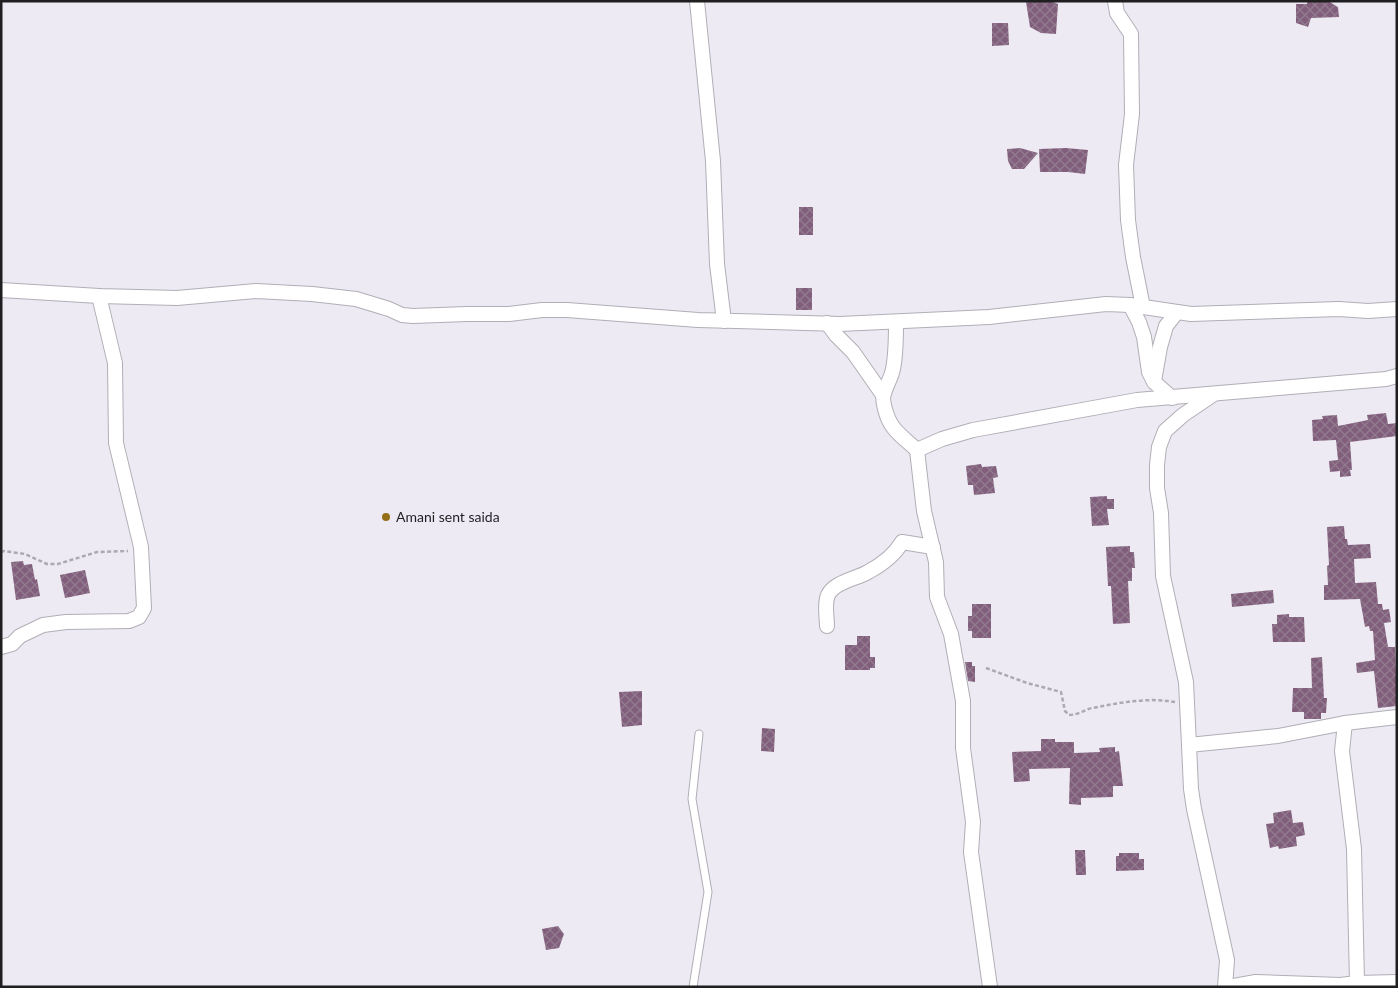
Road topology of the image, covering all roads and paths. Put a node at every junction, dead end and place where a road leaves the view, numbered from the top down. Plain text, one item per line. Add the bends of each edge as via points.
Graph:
1 (697, 1) edge
2 (1115, 1) edge
3 (1, 290) edge
4 (99, 296) junction
5 (1137, 306) junction
6 (1397, 308) edge
7 (1177, 312) junction
8 (724, 321) junction
9 (828, 323) junction
10 (896, 323) junction
11 (1397, 376) edge
12 (1154, 382) junction
13 (1214, 394) junction
14 (883, 395) junction
15 (1172, 398) junction
16 (917, 450) junction
17 (141, 547) junction
18 (933, 547) junction
19 (1, 552) edge
20 (827, 626) dead end
21 (1, 647) edge
22 (986, 668) dead end
23 (1186, 710) junction
24 (1397, 718) edge
25 (1345, 723) junction
26 (699, 734) dead end
27 (1189, 745) junction
28 (1397, 982) edge
29 (1357, 983) junction
30 (693, 987) edge
31 (990, 987) edge
32 (1227, 987) edge

1 - 8 street
2 - 5 street via 1117,13 1131,34 1132,114 1126,165
3 - 4 street
4 - 8 street via 177,298 256,291 356,299 413,316 567,310
4 - 17 street via 115,363 116,443
5 - 7 street
5 - 10 street via 1106,304 989,318
5 - 12 street
6 - 7 street
7 - 12 street via 1166,326
8 - 9 street
9 - 10 street
9 - 14 street
10 - 14 street via 893,370
11 - 13 street
12 - 15 street
13 - 15 street
13 - 23 street via 1165,431 1157,465 1163,576 1186,682
14 - 16 street via 888,420 895,431
15 - 16 street via 1137,400 973,430
16 - 18 street via 924,511
17 - 19 path via 132,551 97,552 52,564 25,554
17 - 21 street via 144,608 139,617 128,621 66,622 43,626
18 - 20 street via 902,542 882,564 833,589 826,602
18 - 31 street via 938,601 951,634 963,701 963,748 973,822 970,852
22 - 23 path via 1060,692 1069,715 1138,700 1175,702
23 - 27 street
24 - 25 street
25 - 27 street via 1278,736
25 - 29 street via 1342,751 1354,849
26 - 30 lane via 692,799 708,892
27 - 32 street via 1194,810 1227,960
28 - 29 street
29 - 32 street via 1256,982

